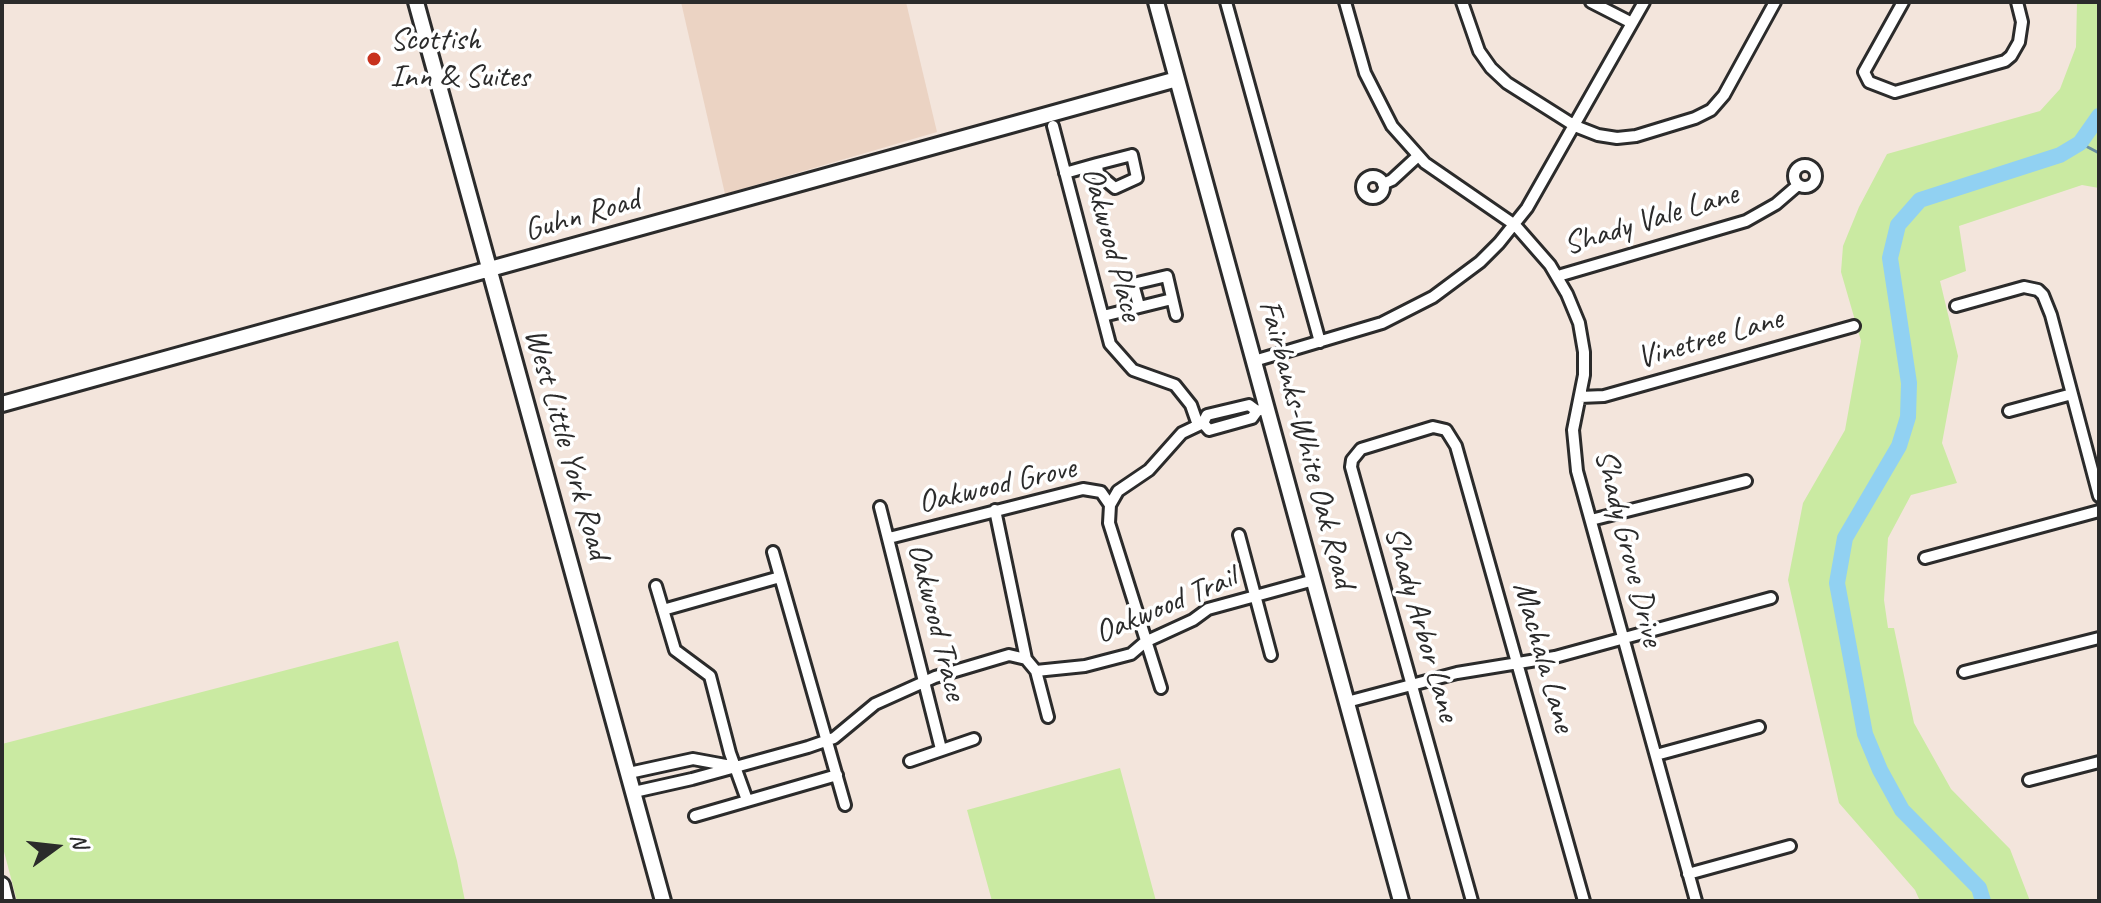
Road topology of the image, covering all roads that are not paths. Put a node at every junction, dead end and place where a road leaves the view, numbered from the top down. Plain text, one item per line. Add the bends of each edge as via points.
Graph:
1 (416, 2) edge
2 (1156, 2) edge
3 (1226, 2) edge
4 (1345, 2) edge
5 (1462, 2) edge
6 (1591, 2) edge
7 (1644, 2) edge
8 (1775, 2) edge
9 (1903, 2) edge
10 (2017, 2) edge
11 (1632, 23) junction
12 (1177, 79) junction
13 (1053, 126) dead end
14 (1575, 126) junction
15 (1418, 156) junction
16 (1097, 164) dead end
17 (1065, 173) junction
18 (1383, 184) dead end
19 (1798, 185) dead end
20 (1515, 225) junction
21 (488, 271) junction
22 (1558, 276) junction
23 (1172, 299) junction
24 (1139, 306) junction
25 (1956, 306) dead end
26 (1176, 315) dead end
27 (1103, 316) junction
28 (1854, 326) dead end
29 (1320, 342) junction
30 (1254, 361) junction
31 (2072, 394) junction
32 (1580, 397) junction
33 (2, 404) edge
34 (1262, 409) junction
35 (2009, 411) dead end
36 (1200, 424) junction
37 (1446, 430) joint
38 (1746, 481) dead end
39 (2099, 496) edge
40 (1110, 505) junction
41 (880, 507) dead end
42 (995, 510) junction
43 (2099, 511) edge
44 (1591, 520) junction
45 (1239, 535) dead end
46 (889, 538) junction
47 (773, 552) dead end
48 (1925, 558) dead end
49 (780, 577) junction
50 (1314, 580) junction
51 (656, 586) dead end
52 (1255, 596) junction
53 (1771, 598) dead end
54 (663, 610) junction
55 (1624, 638) junction
56 (2099, 638) edge
57 (1145, 642) junction
58 (1271, 655) dead end
59 (1026, 659) junction
60 (1518, 663) junction
61 (1036, 671) junction
62 (1964, 672) dead end
63 (923, 682) junction
64 (1411, 684) junction
65 (1161, 688) dead end
66 (1347, 702) junction
67 (1048, 717) dead end
68 (1759, 727) dead end
69 (974, 739) dead end
70 (827, 740) junction
71 (941, 749) junction
72 (1656, 755) junction
73 (910, 761) dead end
74 (2099, 762) edge
75 (736, 767) junction
76 (629, 773) junction
77 (837, 775) junction
78 (2029, 780) dead end
79 (634, 792) junction
80 (747, 800) junction
81 (845, 805) dead end
82 (695, 816) dead end
83 (1790, 846) dead end
84 (1688, 874) junction
85 (2, 885) edge
86 (6, 901) edge
87 (663, 901) edge
88 (1401, 901) edge
89 (1472, 901) edge
90 (1584, 901) edge
91 (1696, 901) edge

1 - 21 street, West Little York Road
2 - 12 street, Fairbanks-White Oak Road
3 - 29 street
4 - 15 street, Shady Grove Drive via 1373,91 1392,126
5 - 14 street via 1474,41 1491,68
6 - 11 street
7 - 11 street
8 - 14 street via 1724,95 1704,115 1626,138
9 - 10 street via 1864,72 1869,82 1895,92 2011,56 2022,22
11 - 14 street
12 - 21 street, Guhn Road
12 - 30 street, Fairbanks-White Oak Road
13 - 17 street, Oakwood Place
14 - 20 street
15 - 18 street
15 - 20 street, Shady Grove Drive
16 - 17 street
17 - 27 street, Oakwood Place
19 - 22 street, Shady Vale Lane via 1746,221
20 - 22 street, Shady Grove Drive
20 - 29 street via 1480,262 1433,297 1382,323
21 - 33 street, Guhn Road
21 - 76 street, West Little York Road
22 - 32 street, Shady Grove Drive via 1582,337
23 - 24 street
23 - 24 street via 1167,276 1133,284
23 - 26 street
24 - 27 street
25 - 31 street via 2016,288 2038,290 2046,300
27 - 36 street, Oakwood Place via 1117,354 1133,370 1175,385
28 - 32 street, Vinetree Lane via 1604,396
29 - 30 street
30 - 34 street, Fairbanks-White Oak Road
31 - 35 street
31 - 39 street
32 - 44 street, Shady Grove Drive via 1574,446
34 - 36 street via 1252,418 1209,430
34 - 50 street, Fairbanks-White Oak Road
36 - 40 street via 1182,433 1149,470 1118,491
37 - 60 street, Machala Lane via 1456,446
37 - 64 street, Shady Arbor Lane via 1433,427 1367,447 1352,460
38 - 44 street
40 - 42 street, Oakwood Grove via 1101,492 1083,489
40 - 57 street via 1109,523
41 - 46 street, Oakwood Trace
42 - 46 street, Oakwood Grove
42 - 59 street
43 - 48 street
44 - 55 street, Shady Grove Drive
45 - 52 street
46 - 63 street, Oakwood Trace
47 - 49 street
49 - 54 street
49 - 70 street
50 - 52 street, Oakwood Trail
50 - 66 street, Fairbanks-White Oak Road
51 - 54 street
52 - 57 street, Oakwood Trail via 1208,609
52 - 58 street
53 - 55 street
54 - 75 street via 675,650 710,676
55 - 60 street
55 - 72 street, Shady Grove Drive
56 - 62 street
57 - 61 street, Oakwood Trail via 1131,654 1102,663
57 - 65 street
59 - 61 street
59 - 63 street via 1009,655
60 - 64 street
60 - 90 street, Machala Lane
61 - 67 street
63 - 70 street via 875,704
63 - 71 street, Oakwood Trace
64 - 66 street
64 - 89 street, Shady Arbor Lane
66 - 88 street, Fairbanks-White Oak Road
68 - 72 street
69 - 71 street
70 - 75 street
70 - 77 street
71 - 73 street
72 - 84 street, Shady Grove Drive
74 - 78 street
75 - 76 street via 693,759
75 - 79 street
75 - 80 street
76 - 79 street, West Little York Road
77 - 80 street
77 - 81 street
79 - 87 street, West Little York Road
80 - 82 street
83 - 84 street
84 - 91 street, Shady Grove Drive
85 - 86 street

